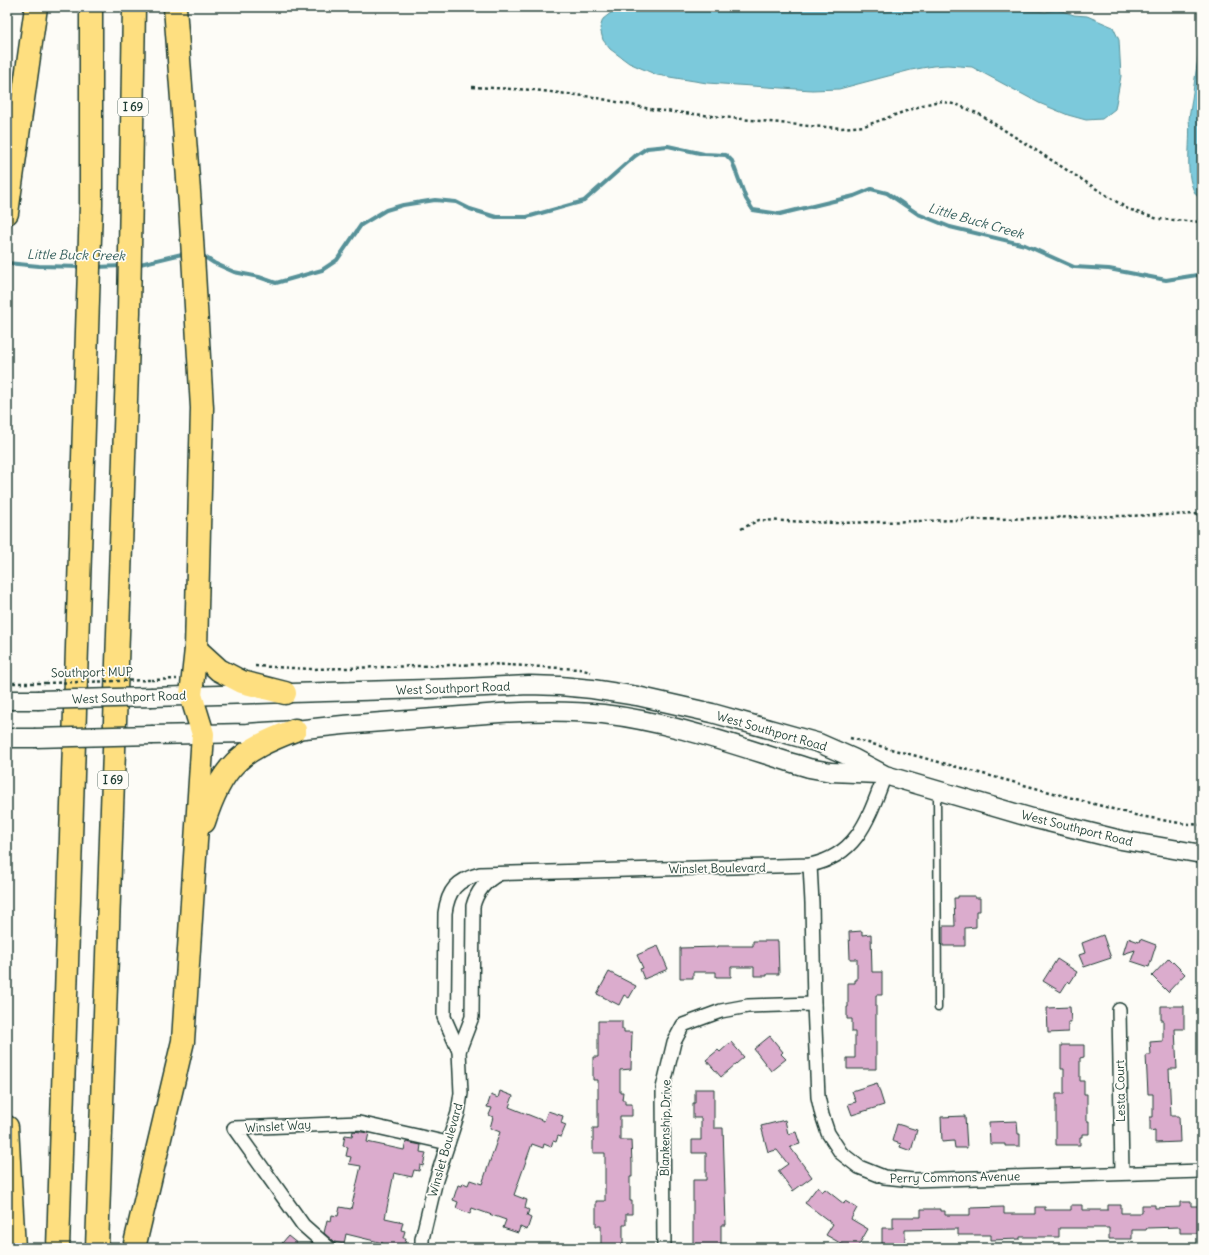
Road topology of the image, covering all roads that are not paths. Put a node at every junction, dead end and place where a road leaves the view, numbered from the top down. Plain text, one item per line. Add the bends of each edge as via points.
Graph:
1 (36, 7) edge
2 (91, 7) edge
3 (134, 7) edge
4 (175, 7) edge
5 (8, 209) edge
6 (196, 649) junction
7 (285, 694) junction
8 (191, 695) junction
9 (7, 700) edge
10 (295, 730) junction
11 (203, 734) junction
12 (7, 738) edge
13 (885, 775) junction
14 (937, 790) junction
15 (195, 854) junction
16 (1202, 854) edge
17 (810, 865) junction
18 (500, 873) junction
19 (814, 1004) junction
20 (938, 1008) dead end
21 (1119, 1010) dead end
22 (459, 1051) junction
23 (7, 1127) edge
24 (448, 1143) junction
25 (1202, 1171) edge
26 (1122, 1172) junction
27 (14, 1248) edge
28 (58, 1248) edge
29 (97, 1248) edge
30 (134, 1248) edge
31 (329, 1248) edge
32 (422, 1248) edge
33 (664, 1248) edge

1 - 5 highway
2 - 28 highway via 91,205
3 - 29 highway, I 69 via 129,312
4 - 6 highway via 202,408
6 - 7 highway via 219,670 242,682
6 - 8 highway
7 - 8 main road, West Southport Road
7 - 13 main road, West Southport Road via 529,685 592,689 712,713 818,743
8 - 9 main road, West Southport Road, bridge via 152,688 37,700
8 - 11 highway
10 - 11 main road, West Southport Road
10 - 13 main road, West Southport Road via 500,713 566,711 635,719 682,730 809,768
10 - 15 highway via 259,745 234,762 212,799
11 - 12 main road, West Southport Road, bridge
11 - 15 highway
13 - 14 main road, West Southport Road
13 - 17 street, Winslet Boulevard via 868,820 859,834 835,857
14 - 16 main road, West Southport Road via 1081,830
14 - 20 lane
15 - 30 highway via 183,1041
17 - 18 street, Winslet Boulevard
17 - 19 street, Perry Commons Avenue
18 - 22 street, Winslet Boulevard via 481,887 473,906 472,1016
18 - 22 street, Winslet Boulevard via 480,874 462,880 449,895 446,904 444,1017
19 - 26 street, Perry Commons Avenue via 818,1097 822,1115 828,1134 841,1153 859,1167 884,1177 913,1180
19 - 33 street, Blankenship Drive via 748,1006 721,1011 683,1025 674,1042 663,1088
21 - 26 street, Lesta Court
22 - 24 street, Winslet Boulevard via 461,1085 458,1113
23 - 27 highway
24 - 31 street, Winslet Way via 359,1123 234,1128 303,1224
24 - 32 street, Winslet Boulevard via 432,1193
25 - 26 street, Perry Commons Avenue

